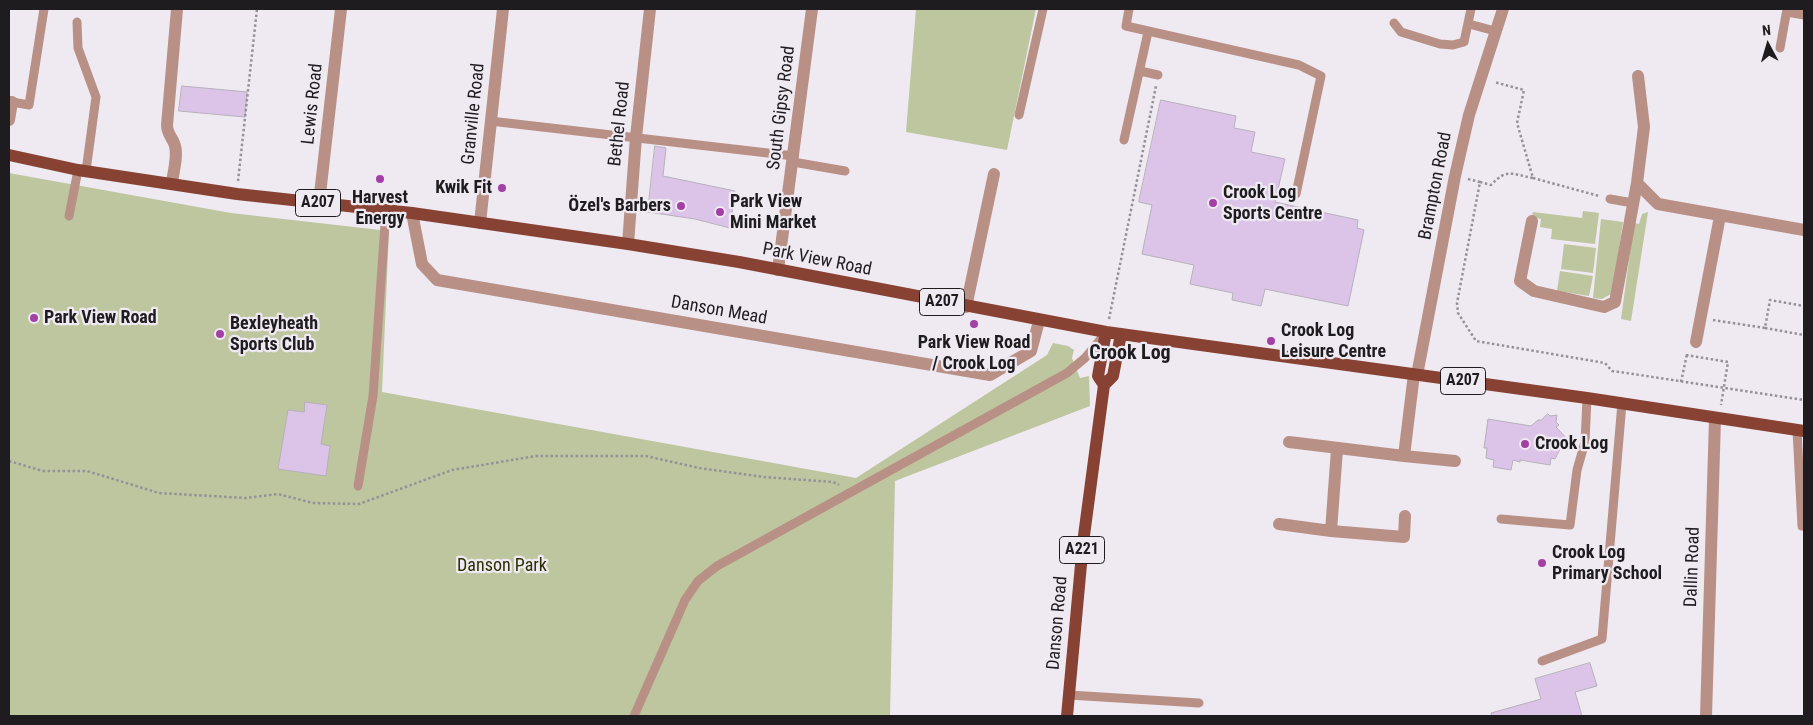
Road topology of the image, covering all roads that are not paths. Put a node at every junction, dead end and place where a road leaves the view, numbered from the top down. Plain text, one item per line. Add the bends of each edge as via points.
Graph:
1 (44, 9) edge
2 (177, 9) edge
3 (341, 9) edge
4 (503, 9) edge
5 (650, 9) edge
6 (812, 9) edge
7 (1043, 9) edge
8 (1129, 9) edge
9 (1471, 9) edge
10 (1503, 9) edge
11 (1787, 10) edge
12 (1804, 14) edge
13 (77, 22) dead end
14 (1394, 23) dead end
15 (1469, 24) junction
16 (1495, 31) junction
17 (1148, 32) junction
18 (1780, 48) dead end
19 (1140, 71) junction
20 (1158, 75) road end
21 (1638, 76) dead end
22 (10, 102) edge
23 (1020, 115) dead end
24 (9, 120) edge
25 (490, 122) junction
26 (636, 137) junction
27 (1124, 140) dead end
28 (9, 155) edge
29 (793, 159) junction
30 (82, 170) junction
31 (845, 172) dead end
32 (994, 174) dead end
33 (172, 183) junction
34 (1637, 183) junction
35 (1296, 194) dead end
36 (1610, 199) road end
37 (319, 203) junction
38 (1633, 203) junction
39 (386, 210) junction
40 (412, 213) junction
41 (69, 216) dead end
42 (1720, 216) junction
43 (1532, 221) dead end
44 (480, 223) junction
45 (1804, 230) edge
46 (628, 244) junction
47 (778, 270) junction
48 (966, 307) junction
49 (1039, 321) junction
50 (1106, 332) junction
51 (1120, 334) junction
52 (1696, 342) dead end
53 (1416, 374) junction
54 (1104, 385) junction
55 (1587, 398) junction
56 (1622, 403) junction
57 (1715, 419) junction
58 (1801, 430) edge
59 (1289, 442) dead end
60 (1337, 448) junction
61 (1404, 456) junction
62 (1455, 461) dead end
63 (358, 486) dead end
64 (1406, 516) dead end
65 (1502, 519) dead end
66 (1278, 524) dead end
67 (1804, 526) edge
68 (1331, 531) junction
69 (1542, 661) dead end
70 (1069, 695) junction
71 (1199, 704) dead end
72 (634, 716) edge
73 (1067, 716) edge
74 (1706, 716) edge

1 - 22 lane via 29,105
2 - 33 street via 167,125 176,153
3 - 37 street, Lewis Road
4 - 25 street, Granville Road
5 - 26 street, Bethel Road
6 - 29 street, South Gipsy Road
7 - 23 lane
8 - 17 lane via 1126,26
9 - 15 lane
10 - 16 street, Brampton Road
11 - 12 lane
11 - 18 lane
13 - 30 lane via 78,48 96,97
14 - 15 lane via 1401,32 1440,44 1464,42
15 - 16 lane
16 - 53 street, Brampton Road via 1469,115
17 - 19 lane
17 - 35 lane via 1299,65 1321,76
19 - 20 lane
19 - 27 lane
21 - 34 street via 1644,127
22 - 24 street
25 - 26 lane
25 - 44 street, Granville Road
26 - 29 lane
26 - 46 street, Bethel Road
28 - 30 main road, Park View Road / A207
29 - 31 lane
29 - 47 street, South Gipsy Road
30 - 33 main road, Park View Road / A207
30 - 41 lane
32 - 48 street
33 - 37 main road, Park View Road / A207
34 - 38 street
34 - 42 street via 1658,204
36 - 38 lane
37 - 39 main road, Park View Road / A207
38 - 43 street via 1615,302 1604,307 1534,291 1520,281
39 - 40 main road, Park View Road / A207
39 - 63 lane via 373,396
40 - 44 main road, Park View Road / A207
40 - 49 street, Danson Mead via 422,264 438,280 990,376 1032,350
42 - 45 street
42 - 52 street
44 - 46 main road, Park View Road / A207
46 - 47 main road, Park View Road / A207
47 - 48 main road, Park View Road / A207
48 - 49 main road, Park View Road / A207
49 - 50 main road, Park View Road / A207
50 - 51 main road, A207
50 - 54 main road, Danson Road / A221 via 1098,376
50 - 72 lane via 1085,358 1067,373 718,566 698,581 685,600
51 - 53 main road, A207
51 - 54 main road, Danson Road / A221 via 1113,376
53 - 55 main road, A207
53 - 61 street, Brampton Road
54 - 70 main road, Danson Road / A221 via 1083,543
55 - 56 main road, A207
55 - 65 lane via 1585,442 1577,470 1570,525
56 - 57 main road, A207
56 - 69 lane via 1602,639
57 - 58 main road, A207
57 - 74 street, Dallin Road
58 - 67 lane
59 - 60 street
60 - 61 street
60 - 68 street
61 - 62 street
64 - 68 street via 1404,537
66 - 68 street
70 - 71 lane
70 - 73 main road, Danson Road / A221

